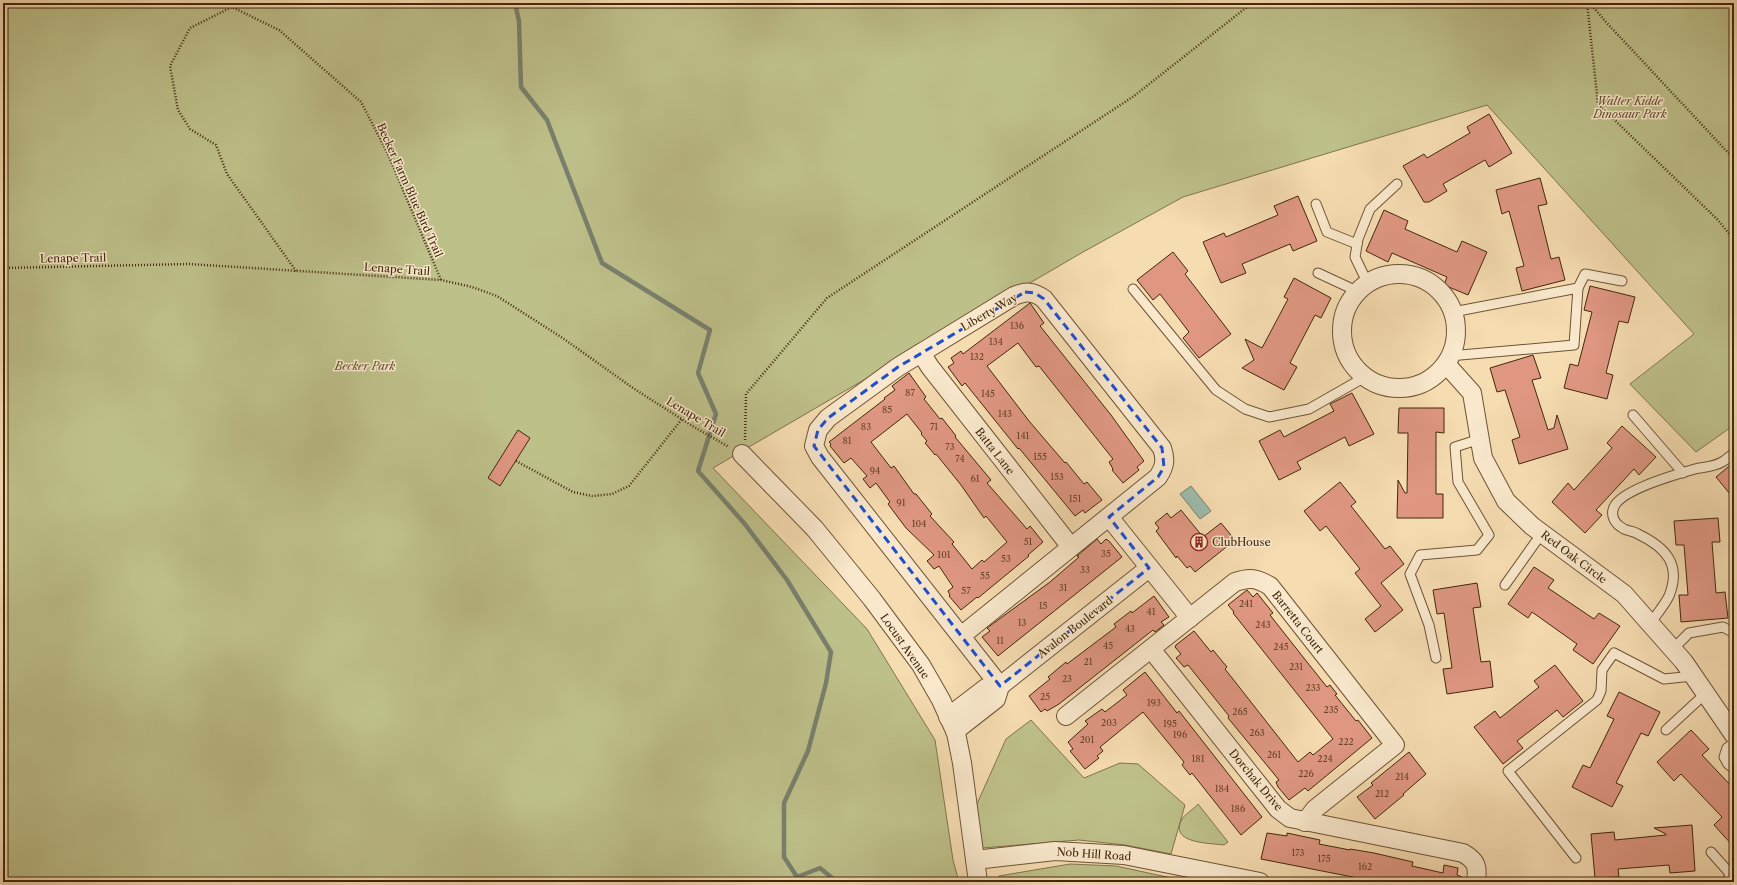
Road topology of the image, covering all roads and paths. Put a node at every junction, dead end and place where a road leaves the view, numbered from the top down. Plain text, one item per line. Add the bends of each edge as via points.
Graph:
1 (1252, 3) edge
2 (1587, 3) edge
3 (1590, 3) edge
4 (1734, 159) edge
5 (1396, 184) dead end
6 (1316, 204) dead end
7 (1734, 240) edge
8 (1357, 244) junction
9 (3, 268) edge
10 (296, 271) junction
11 (1318, 273) dead end
12 (441, 280) junction
13 (1622, 282) dead end
14 (1364, 288) junction
15 (1578, 288) junction
16 (1133, 289) dead end
17 (1452, 312) junction
18 (921, 353) junction
19 (1448, 360) junction
20 (1365, 377) junction
21 (1633, 415) dead end
22 (682, 419) junction
23 (1480, 439) junction
24 (1734, 453) edge
25 (743, 455) junction
26 (516, 461) dead end
27 (1683, 473) junction
28 (1109, 517) junction
29 (1542, 533) junction
30 (1071, 547) junction
31 (1149, 568) junction
32 (1505, 585) dead end
33 (1190, 618) junction
34 (1650, 624) junction
35 (1734, 633) edge
36 (961, 636) junction
37 (1151, 649) junction
38 (1672, 649) junction
39 (1436, 658) dead end
40 (1693, 676) junction
41 (1000, 686) junction
42 (1705, 694) junction
43 (1066, 716) dead end
44 (952, 724) junction
45 (1666, 730) dead end
46 (1734, 736) edge
47 (1734, 743) edge
48 (1734, 769) edge
49 (1305, 822) junction
50 (1710, 852) dead end
51 (1576, 858) dead end
52 (975, 860) junction
53 (1734, 879) edge
54 (978, 882) edge
55 (1260, 882) edge
56 (1476, 882) edge
57 (1731, 882) edge

1 - 25 path via 1134,96 827,298 746,394
2 - 7 path via 1598,104 1718,220
3 - 4 path
5 - 8 lane via 1370,209
6 - 8 lane via 1327,232
8 - 14 lane via 1355,258
9 - 10 path, Lenape Trail via 189,264
10 - 12 path, Lenape Trail
10 - 12 path, Becker Farm Blue Bird Trail via 228,174 216,145 190,129 178,110 170,66 190,28 232,7 279,30 360,102 387,152
11 - 14 lane
12 - 22 path, Lenape Trail via 497,296
13 - 15 lane via 1585,274
14 - 17 street via 1379,278 1396,275 1414,276 1430,284 1444,296
14 - 20 street via 1351,300 1343,319 1342,338 1347,357
15 - 17 lane
15 - 19 lane via 1574,345
16 - 20 lane via 1216,390 1245,409 1269,417 1309,409
17 - 19 street via 1456,330 1454,347
18 - 28 street, Liberty Way via 1014,296 1025,292 1035,293 1044,299 1162,448 1165,457 1164,467 1158,477
18 - 30 street, Batta Lane
18 - 36 street, Liberty Way via 828,418 818,430 814,446
19 - 20 street via 1432,378 1414,386 1395,388 1376,384
19 - 23 street, Red Oak Circle via 1472,393
21 - 27 lane
22 - 25 path, Lenape Trail
22 - 26 path via 629,486 612,494 592,496 573,492
23 - 29 street, Red Oak Circle via 1483,458 1506,501
23 - 39 lane via 1455,447 1458,482 1489,535 1477,550 1420,556 1410,574 1429,625
24 - 27 lane via 1721,463
25 - 44 street, Locust Avenue via 815,529 872,599 921,665
27 - 34 lane via 1640,487 1623,496 1614,505 1614,520 1624,529 1660,546 1671,560 1673,580 1668,596
28 - 30 street, Liberty Way
28 - 31 street
29 - 32 lane
29 - 34 street, Red Oak Circle via 1624,594
30 - 36 street, Liberty Way
31 - 33 street
31 - 41 street, Avalon Boulevard
33 - 37 street, Barretta Court
33 - 49 street, Barretta Court via 1235,582 1247,578 1270,586 1395,745 1315,809
34 - 38 street, Red Oak Circle
35 - 38 lane via 1723,627 1689,634
36 - 41 street, Liberty Way
37 - 43 street, Barretta Court
37 - 49 street, Dorchak Drive via 1278,809 1290,818
38 - 40 street, Red Oak Circle
40 - 42 street, Red Oak Circle
40 - 51 lane via 1664,679 1614,653 1602,670 1601,691 1597,700 1508,770
41 - 44 street, Avalon Boulevard via 996,699
42 - 45 lane
42 - 46 street, Red Oak Circle
44 - 52 street, Locust Avenue via 962,763
47 - 48 lane via 1727,748 1724,757
49 - 56 street, Dorchak Drive via 1463,853 1472,858 1478,870
50 - 53 lane
52 - 54 street, Locust Avenue
52 - 55 street, Nob Hill Road via 1055,851 1124,855
53 - 57 street

